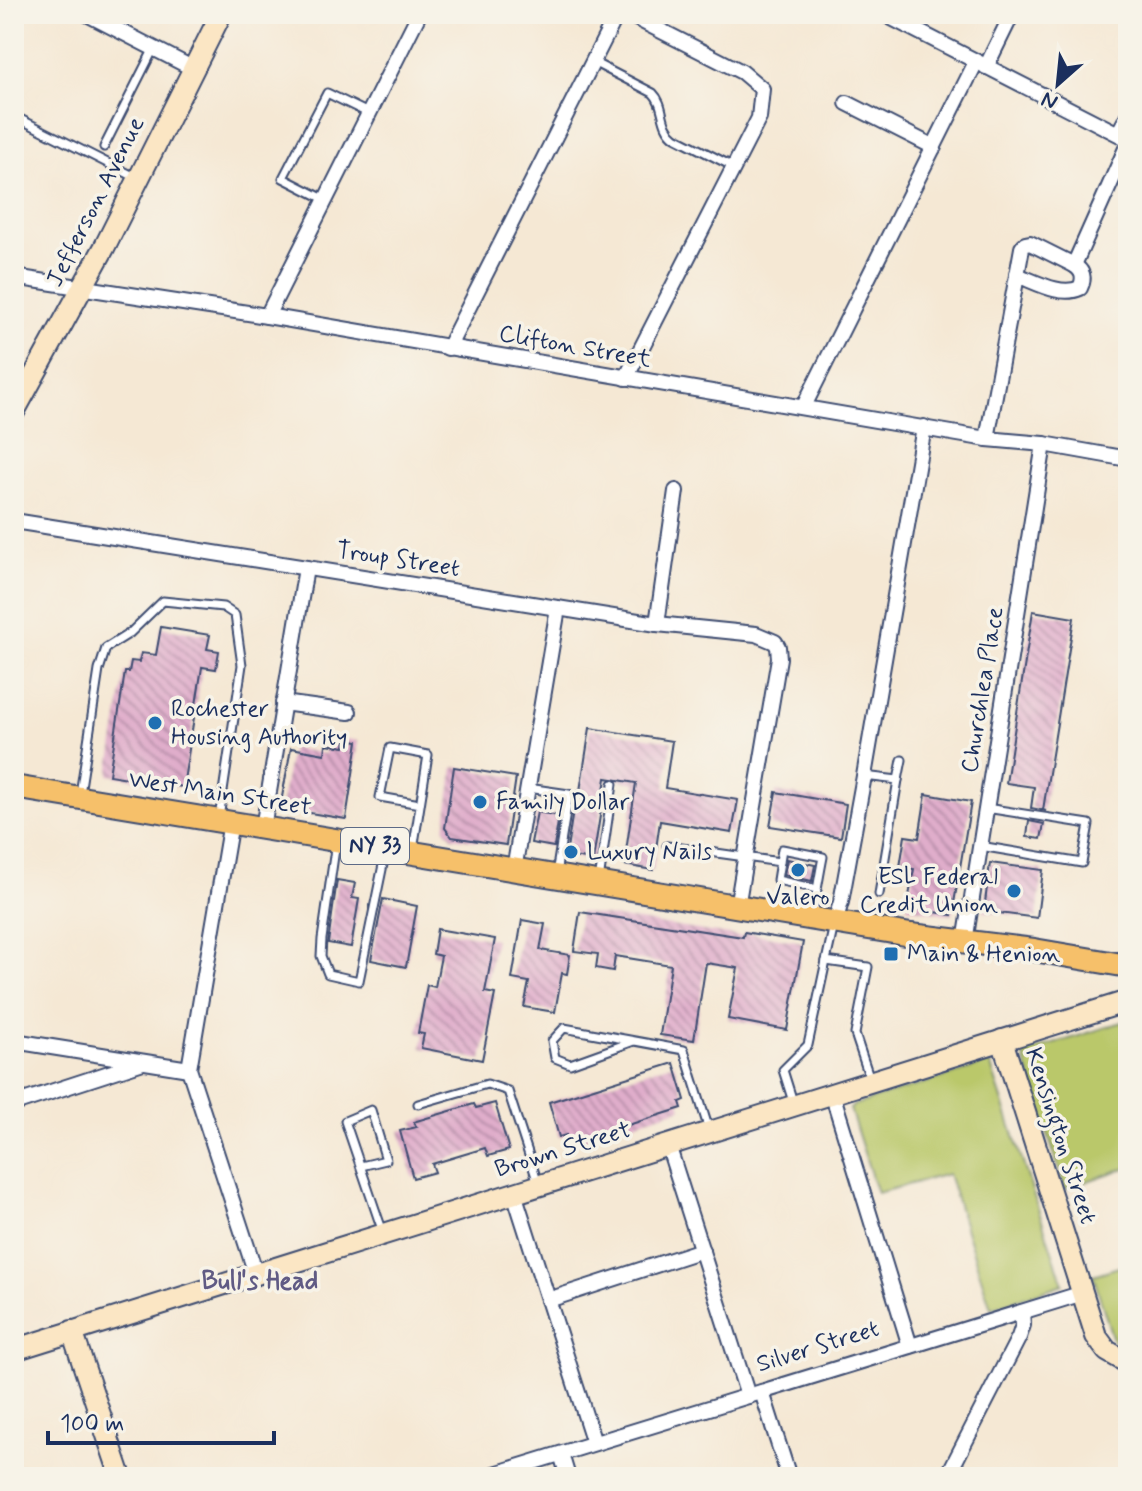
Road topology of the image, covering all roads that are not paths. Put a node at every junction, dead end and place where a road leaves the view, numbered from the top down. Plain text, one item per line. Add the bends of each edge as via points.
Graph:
1 (87, 14) edge
2 (221, 14) edge
3 (419, 14) edge
4 (617, 14) edge
5 (628, 14) edge
6 (884, 14) edge
7 (1012, 14) edge
8 (154, 48) junction
9 (593, 62) junction
10 (981, 65) junction
11 (194, 69) junction
12 (847, 103) dead end
13 (1128, 108) edge
14 (369, 114) junction
15 (14, 116) edge
16 (1124, 138) edge
17 (104, 147) dead end
18 (934, 147) junction
19 (734, 167) junction
20 (139, 179) junction
21 (326, 200) junction
22 (1074, 265) junction
23 (1017, 275) junction
24 (14, 277) edge
25 (82, 289) junction
26 (267, 316) junction
27 (448, 348) junction
28 (626, 378) junction
29 (804, 406) junction
30 (14, 412) edge
31 (924, 427) junction
32 (987, 439) junction
33 (1044, 444) junction
34 (1128, 459) edge
35 (676, 491) dead end
36 (14, 521) edge
37 (306, 568) junction
38 (558, 608) junction
39 (657, 624) junction
40 (283, 703) junction
41 (349, 712) dead end
42 (902, 760) dead end
43 (864, 776) junction
44 (898, 780) junction
45 (613, 784) dead end
46 (14, 787) edge
47 (528, 788) junction
48 (80, 798) junction
49 (420, 804) junction
50 (986, 808) junction
51 (225, 821) junction
52 (263, 828) junction
53 (336, 840) junction
54 (667, 846) dead end
55 (980, 846) junction
56 (386, 848) junction
57 (412, 852) junction
58 (745, 857) junction
59 (780, 862) junction
60 (514, 870) junction
61 (555, 876) junction
62 (599, 884) junction
63 (817, 889) junction
64 (879, 894) dead end
65 (737, 907) junction
66 (812, 919) junction
67 (835, 922) junction
68 (965, 942) junction
69 (826, 961) junction
70 (1128, 966) edge
71 (1128, 1001) edge
72 (1002, 1040) junction
73 (14, 1041) edge
74 (634, 1041) junction
75 (146, 1061) junction
76 (189, 1069) junction
77 (871, 1081) junction
78 (832, 1093) junction
79 (14, 1104) edge
80 (418, 1104) dead end
81 (794, 1105) junction
82 (710, 1132) junction
83 (668, 1145) junction
84 (361, 1166) junction
85 (539, 1185) junction
86 (514, 1193) junction
87 (384, 1234) junction
88 (702, 1250) junction
89 (256, 1274) junction
90 (1083, 1293) junction
91 (548, 1300) junction
92 (1022, 1312) junction
93 (72, 1331) junction
94 (910, 1346) junction
95 (14, 1350) edge
96 (1128, 1363) edge
97 (755, 1394) junction
98 (594, 1443) junction
99 (561, 1454) junction
100 (121, 1477) edge
101 (485, 1477) edge
102 (568, 1477) edge
103 (789, 1477) edge
104 (947, 1477) edge

1 - 8 street
2 - 11 main road, Jefferson Avenue
3 - 14 street
4 - 9 street
5 - 19 street via 742,72 762,89 759,118
6 - 10 street
7 - 10 street
8 - 11 street
8 - 17 lane
9 - 19 lane via 653,93 661,101 668,132
9 - 27 street
10 - 16 street
10 - 18 street
11 - 20 main road, Jefferson Avenue
12 - 18 street
13 - 16 lane
14 - 21 street
14 - 21 lane via 327,93 283,178
15 - 20 lane
16 - 22 street
18 - 29 street
19 - 28 street
20 - 25 main road, Jefferson Avenue
21 - 26 street
22 - 23 street via 1030,243 1025,244
22 - 23 street via 1083,282 1073,291
23 - 32 street
24 - 25 street, Clifton Street
25 - 26 street, Clifton Street
25 - 30 main road, Jefferson Avenue
26 - 27 street, Clifton Street
27 - 28 street, Clifton Street
28 - 29 street, Clifton Street
29 - 31 street, Clifton Street
31 - 32 street, Clifton Street
31 - 43 street
32 - 33 street, Clifton Street
33 - 34 street, Clifton Street
33 - 50 street, Churchlea Place
35 - 39 street
36 - 37 street, Troup Street
37 - 38 street, Troup Street
37 - 40 street
38 - 39 street, Troup Street
38 - 47 street
39 - 58 street, Troup Street via 756,634 775,642 779,658
40 - 41 street
40 - 52 street
42 - 44 lane
43 - 44 lane
43 - 67 street
44 - 64 lane
45 - 62 lane
46 - 48 main road, West Main Street / NY 33
47 - 60 street
47 - 61 lane via 569,794
48 - 51 main road, West Main Street / NY 33
48 - 51 lane via 106,648 163,601 223,607 235,615 242,665
49 - 49 lane via 428,755 390,748 380,797
49 - 57 lane
50 - 55 street, Churchlea Place
50 - 55 lane via 1089,824 1082,863
51 - 52 main road, West Main Street / NY 33
51 - 76 street
52 - 53 main road, West Main Street / NY 33
53 - 56 main road, West Main Street / NY 33
53 - 56 lane via 321,956 328,974 359,981
54 - 58 lane
55 - 68 street, Churchlea Place
56 - 57 main road, West Main Street / NY 33
57 - 60 main road, West Main Street / NY 33
58 - 59 lane
58 - 65 street
59 - 63 lane via 777,880
59 - 63 lane via 782,849 823,857
60 - 61 main road, West Main Street / NY 33
61 - 62 main road, West Main Street / NY 33
62 - 65 main road, West Main Street / NY 33
63 - 66 lane
65 - 66 main road, West Main Street / NY 33
66 - 67 main road, West Main Street / NY 33
67 - 68 main road, West Main Street / NY 33
67 - 69 lane
68 - 70 main road, West Main Street / NY 33
69 - 77 lane via 868,967 855,1034
69 - 81 lane via 808,1045 783,1070
71 - 72 main road, Brown Street
72 - 77 main road, Brown Street
72 - 90 main road, Kensington Street
73 - 75 street
74 - 74 lane via 564,1028 552,1041 555,1058 570,1064
74 - 82 lane via 684,1050
75 - 76 street
75 - 79 street
76 - 89 street
77 - 78 main road, Brown Street
78 - 81 main road, Brown Street
78 - 94 street
80 - 85 lane via 487,1084 508,1091
81 - 82 main road, Brown Street
82 - 83 main road, Brown Street
83 - 85 main road, Brown Street
83 - 88 street
84 - 84 lane via 345,1121 371,1110 386,1160
84 - 87 lane
85 - 86 main road, Brown Street
86 - 87 main road, Brown Street
86 - 91 street
87 - 89 main road, Brown Street
88 - 91 street
88 - 97 street
89 - 93 main road, Brown Street
90 - 92 street, Silver Street
90 - 96 main road via 1098,1340
91 - 98 street
92 - 94 street, Silver Street
92 - 104 street via 1019,1337
93 - 95 main road, Brown Street
93 - 100 main road
94 - 97 street, Silver Street
97 - 98 street, Silver Street
97 - 103 street
98 - 99 street, Silver Street
99 - 101 street, Silver Street
99 - 102 street

